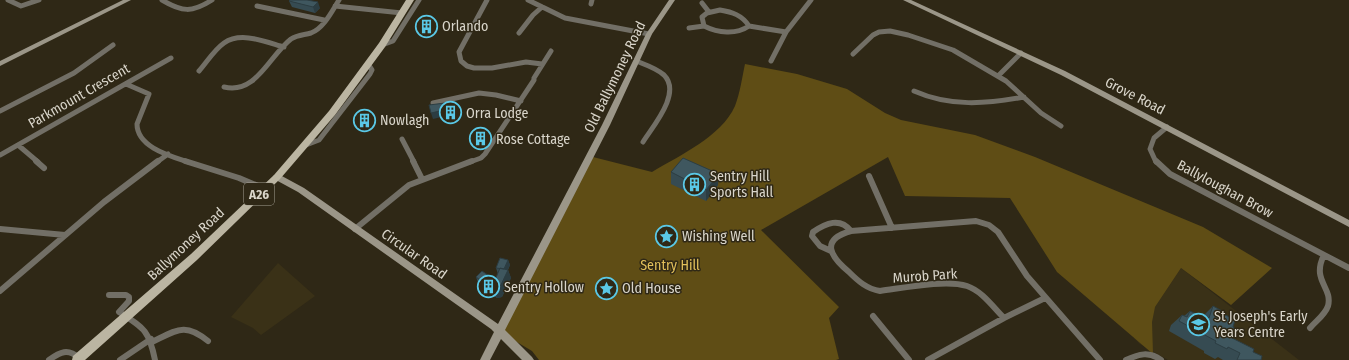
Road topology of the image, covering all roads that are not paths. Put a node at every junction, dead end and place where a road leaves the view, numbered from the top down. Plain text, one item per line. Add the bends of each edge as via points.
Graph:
1 (8, 0) edge
2 (39, 0) edge
3 (128, 0) edge
4 (162, 0) edge
5 (212, 0) edge
6 (339, 0) edge
7 (410, 0) edge
8 (419, 0) edge
9 (487, 0) edge
10 (528, 0) edge
11 (672, 0) edge
12 (811, 0) edge
13 (906, 0) edge
14 (702, 3) dead end
15 (257, 6) dead end
16 (335, 6) junction
17 (542, 7) junction
18 (709, 12) junction
19 (402, 13) junction
20 (324, 20) junction
21 (704, 26) junction
22 (749, 26) junction
23 (689, 28) dead end
24 (786, 32) junction
25 (519, 33) dead end
26 (649, 34) junction
27 (113, 45) dead end
28 (382, 45) junction
29 (284, 47) junction
30 (551, 51) dead end
31 (1021, 53) junction
32 (853, 54) dead end
33 (171, 58) dead end
34 (636, 61) junction
35 (771, 62) dead end
36 (0, 64) edge
37 (542, 64) junction
38 (199, 71) dead end
39 (998, 76) junction
40 (126, 84) junction
41 (224, 88) dead end
42 (914, 91) dead end
43 (1024, 97) junction
44 (521, 101) junction
45 (433, 103) edge
46 (0, 111) edge
47 (1062, 126) dead end
48 (1167, 127) junction
49 (402, 139) dead end
50 (643, 142) dead end
51 (18, 145) junction
52 (168, 154) junction
53 (0, 155) edge
54 (44, 168) dead end
55 (869, 176) dead end
56 (277, 177) junction
57 (422, 180) junction
58 (265, 189) junction
59 (1349, 224) edge
60 (355, 228) junction
61 (892, 228) junction
62 (0, 229) edge
63 (851, 231) junction
64 (65, 235) junction
65 (831, 251) junction
66 (1324, 255) junction
67 (1349, 268) edge
68 (0, 291) edge
69 (109, 295) dead end
70 (1045, 298) junction
71 (873, 316) dead end
72 (128, 317) junction
73 (1004, 318) junction
74 (1310, 328) dead end
75 (500, 332) junction
76 (151, 340) junction
77 (208, 341) dead end
78 (78, 359) edge
79 (49, 360) edge
80 (120, 360) edge
81 (155, 360) edge
82 (485, 360) edge
83 (529, 360) edge
84 (909, 360) edge
85 (928, 360) edge
86 (1100, 360) edge
87 (1126, 360) edge
88 (1161, 360) edge

1 - 2 street via 21,6
3 - 36 street
4 - 5 street via 173,7 190,11
6 - 16 street
7 - 19 main road, Ballymoney Road / A26
8 - 28 street, Ballymoney Road via 393,41
9 - 37 street via 459,52 461,61 467,67 477,69 526,62
10 - 17 street
11 - 26 street, Old Ballymoney Road
12 - 24 street
13 - 31 street, Grove Road
14 - 18 street
15 - 20 street
16 - 19 street
16 - 20 street
17 - 25 street
17 - 26 street via 565,18
18 - 21 street via 702,17
18 - 22 street via 732,13 744,19
19 - 28 main road, Ballymoney Road / A26
20 - 29 street via 315,31 292,38
21 - 22 street via 713,30 734,32
21 - 23 street
22 - 24 street
24 - 35 street
26 - 34 street, Old Ballymoney Road
27 - 46 street via 98,58
28 - 56 main road, Ballymoney Road / A26 via 332,113
29 - 38 street via 247,38 234,39 223,44
29 - 41 street via 249,84 235,89
30 - 37 street
31 - 39 street
31 - 48 street, Grove Road
32 - 39 street via 876,33 898,32 953,50
33 - 40 street, Parkmount Crescent
34 - 50 street via 662,72 668,79 670,88 667,101
34 - 75 street, Old Ballymoney Road
37 - 44 street
39 - 43 street
40 - 51 street, Parkmount Crescent
40 - 52 street via 149,94 137,123 140,137 146,143
42 - 43 street via 935,100 975,104
43 - 47 street via 1041,113
44 - 45 street via 479,93
44 - 57 street via 481,158
48 - 59 street, Grove Road
48 - 66 street, Ballyloughan Brow via 1154,138 1150,149 1152,156 1162,168
49 - 57 street
51 - 53 street, Parkmount Crescent
51 - 54 street
52 - 58 street via 187,163 239,178
52 - 64 street
55 - 61 street
56 - 58 main road, Ballymoney Road / A26
56 - 60 street, Circular Road via 301,190
57 - 60 street via 404,188
58 - 72 main road, Ballymoney Road / A26
60 - 75 street, Circular Road
61 - 63 street
61 - 70 street via 976,221 987,224 999,234
62 - 64 street
63 - 65 street via 836,238
63 - 65 street, Murob Park via 844,224 834,221 813,232 812,236 822,249
64 - 68 street
65 - 73 street, Murob Park via 836,261 870,289 884,291 918,286 969,286 981,294
66 - 67 street, Ballyloughan Brow
66 - 74 street via 1319,272 1328,295 1328,304
69 - 72 street via 128,296 129,301 119,312
70 - 73 street
70 - 86 street
71 - 84 street
72 - 76 street via 142,327
72 - 78 main road, Ballymoney Road / A26
73 - 85 street
75 - 82 street, Old Ballymoney Road
75 - 83 street, Circular Road
76 - 77 street via 187,329 193,330
76 - 80 street
76 - 81 street
78 - 79 street, Ballymoney Road via 74,352 68,351
87 - 88 street via 1144,353 1153,354

